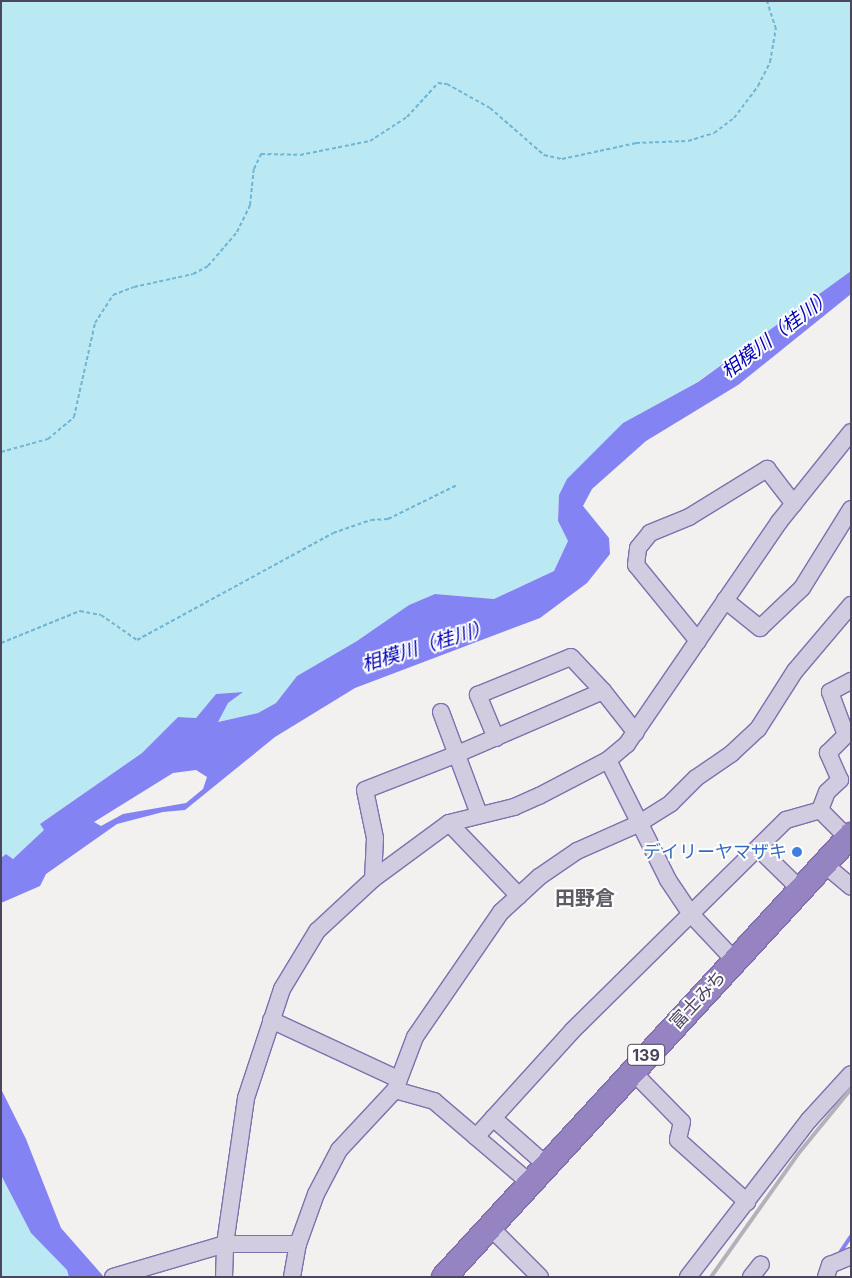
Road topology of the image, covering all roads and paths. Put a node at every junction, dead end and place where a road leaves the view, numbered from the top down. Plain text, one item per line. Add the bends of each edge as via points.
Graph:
1 (767, 1) edge
2 (849, 438) edge
3 (1, 452) edge
4 (457, 485) dead end
5 (794, 504) junction
6 (851, 509) edge
7 (726, 600) junction
8 (851, 606) edge
9 (698, 641) junction
10 (1, 642) edge
11 (851, 680) edge
12 (603, 692) junction
13 (440, 712) dead end
14 (636, 733) junction
15 (496, 738) junction
16 (455, 756) junction
17 (608, 760) junction
18 (820, 810) junction
19 (479, 814) junction
20 (449, 823) junction
21 (638, 824) junction
22 (849, 837) edge
23 (758, 848) junction
24 (824, 864) junction
25 (373, 879) junction
26 (851, 887) edge
27 (800, 889) junction
28 (519, 896) junction
29 (690, 913) junction
30 (735, 960) junction
31 (271, 1020) junction
32 (632, 1071) junction
33 (851, 1074) edge
34 (397, 1085) junction
35 (493, 1118) junction
36 (476, 1137) junction
37 (545, 1164) junction
38 (529, 1182) junction
39 (747, 1202) junction
40 (489, 1226) junction
41 (225, 1244) junction
42 (298, 1244) junction
43 (851, 1256) edge
44 (113, 1277) edge
45 (224, 1277) edge
46 (292, 1277) edge
47 (444, 1277) edge
48 (540, 1277) edge
49 (688, 1277) edge
50 (826, 1277) edge

1 - 3 path via 776,29 770,62 758,86 734,118 714,133 688,141 636,143 562,159 544,155 490,108 447,84 438,83 407,117 370,141 300,155 261,154 254,169 250,205 237,232 208,266 185,277 134,287 113,295 95,323 74,416 48,439
2 - 5 street
4 - 10 path via 388,519 371,520 333,533 137,640 101,615 80,612
5 - 7 street
5 - 9 street via 767,469 689,516 650,533 638,548 636,565
6 - 7 street via 802,588 760,628
7 - 9 street
8 - 21 street via 795,671 758,729 671,803
9 - 14 street
11 - 18 street via 830,692 846,735 828,753 840,780 827,792
12 - 14 street
12 - 15 street
12 - 15 street via 571,657 478,695
13 - 16 street
14 - 17 street
15 - 16 street
16 - 19 street
16 - 25 street via 365,790 375,838
17 - 19 street via 514,807
17 - 21 street
18 - 22 street
18 - 23 street via 786,820
19 - 20 street
20 - 25 street
20 - 28 street
21 - 28 street via 577,851
21 - 29 street
22 - 24 highway, 富士みち / 139
23 - 27 street
23 - 29 street
24 - 26 street
24 - 27 highway, 富士みち / 139
25 - 31 street via 312,939 282,989
27 - 30 highway, 富士みち / 139
28 - 34 street via 502,912 442,995 415,1037
29 - 30 street
29 - 35 street via 572,1031
30 - 32 highway, 富士みち / 139
31 - 34 street
31 - 41 street via 246,1098
32 - 37 highway, 富士みち / 139
32 - 39 street via 682,1122 678,1140
33 - 39 street via 809,1120
34 - 36 street via 434,1101
34 - 42 street via 340,1150 316,1194
35 - 36 street
35 - 37 street
36 - 38 street
37 - 38 highway, 富士みち / 139
38 - 40 highway, 富士みち / 139
39 - 49 street
40 - 47 highway, 富士みち / 139
40 - 48 street
41 - 42 street
41 - 44 street
41 - 45 street
42 - 46 street
43 - 50 street via 830,1265

